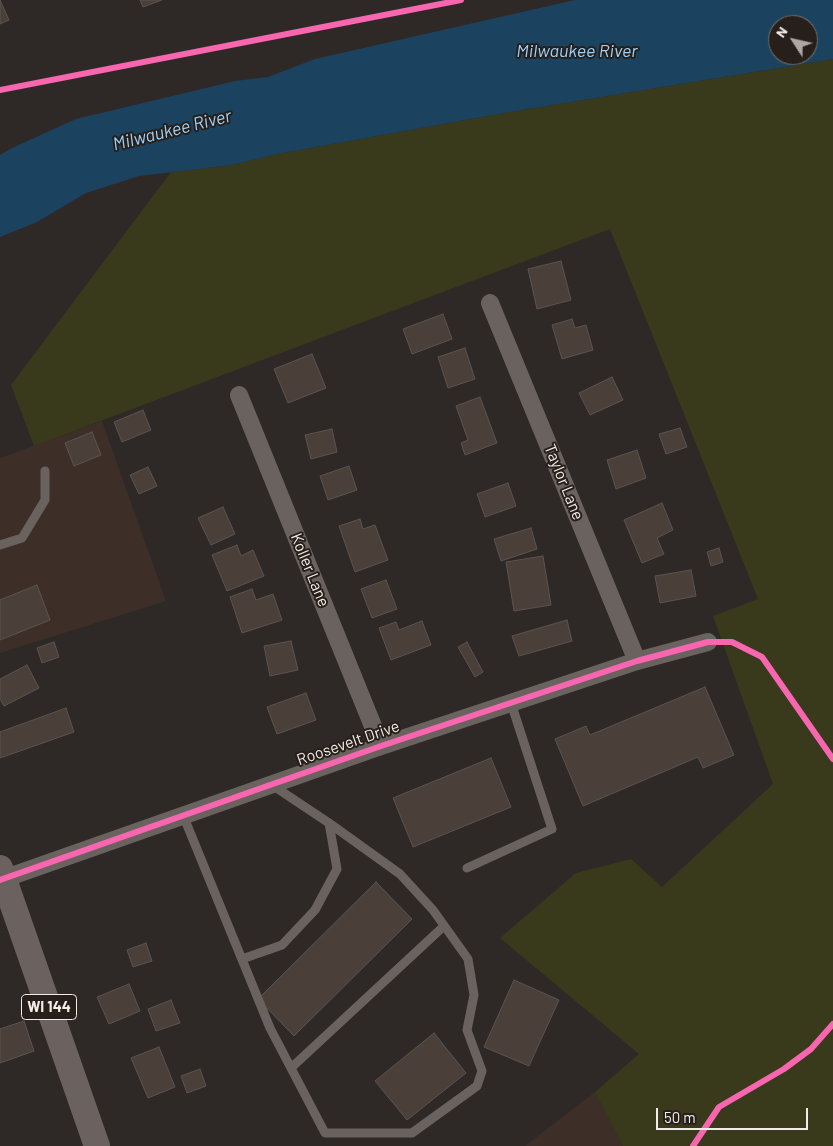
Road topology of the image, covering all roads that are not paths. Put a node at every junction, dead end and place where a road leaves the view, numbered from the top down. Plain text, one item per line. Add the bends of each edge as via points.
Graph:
1 (490, 303) dead end
2 (239, 395) dead end
3 (45, 471) dead end
4 (0, 545) edge
5 (708, 642) dead end
6 (637, 661) junction
7 (511, 703) junction
8 (381, 746) junction
9 (271, 784) junction
10 (183, 815) junction
11 (330, 823) junction
12 (467, 868) dead end
13 (1, 876) edge
14 (444, 926) junction
15 (242, 959) junction
16 (291, 1068) junction
17 (97, 1146) edge

1 - 6 street, Taylor Lane
2 - 8 street, Koller Lane
3 - 4 lane via 45,500 36,515 22,538
5 - 6 street, Roosevelt Drive
6 - 7 street, Roosevelt Drive
7 - 8 street, Roosevelt Drive
7 - 12 lane via 552,829
8 - 9 street, Roosevelt Drive
9 - 10 street, Roosevelt Drive
9 - 11 lane
10 - 13 street, Roosevelt Drive
10 - 15 lane
11 - 14 lane via 400,874
11 - 15 lane via 337,869 315,910 282,945
13 - 17 main road, WI 144
14 - 16 lane
14 - 16 lane via 468,959 474,996 467,1030 482,1071 477,1086 412,1133 325,1133
15 - 16 lane via 270,1028

